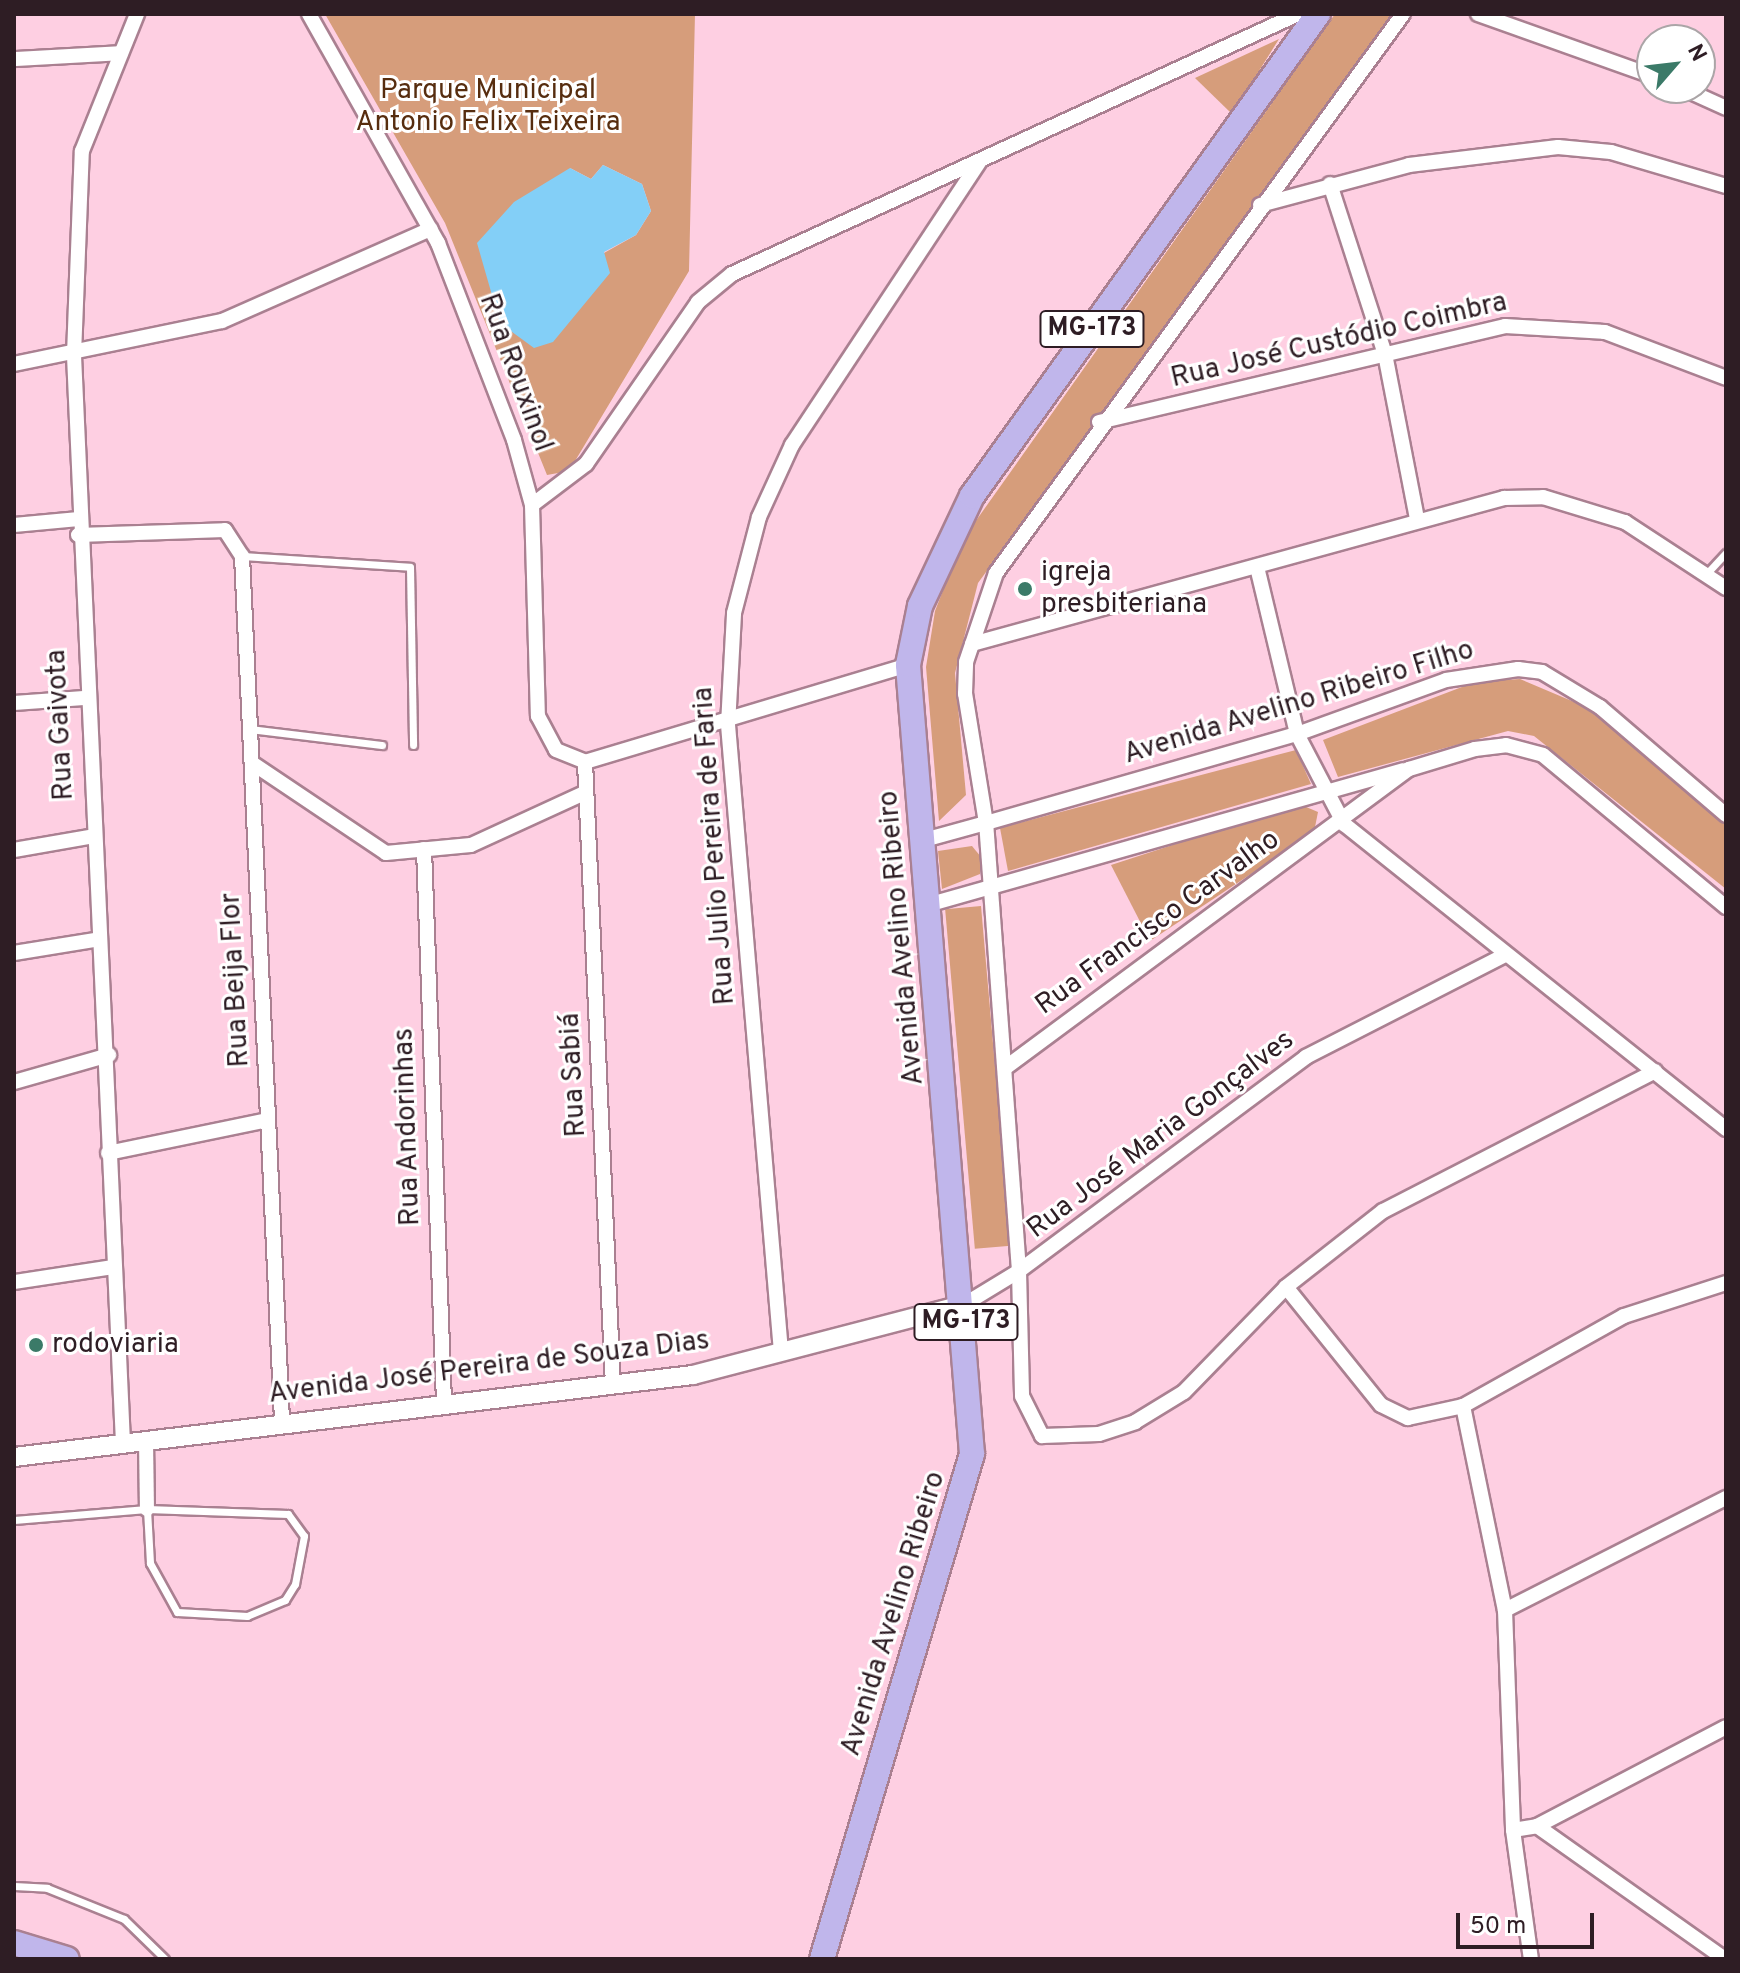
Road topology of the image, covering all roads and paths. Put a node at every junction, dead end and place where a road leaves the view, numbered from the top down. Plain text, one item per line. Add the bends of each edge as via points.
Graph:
1 (137, 14) edge
2 (309, 14) edge
3 (1298, 14) edge
4 (1318, 14) edge
5 (1403, 14) edge
6 (1478, 14) edge
7 (121, 53) junction
8 (14, 59) edge
9 (1636, 70) edge
10 (979, 162) junction
11 (1330, 184) junction
12 (1726, 186) edge
13 (1260, 205) junction
14 (431, 229) junction
15 (1385, 354) junction
16 (74, 355) junction
17 (14, 364) edge
18 (1726, 378) edge
19 (1099, 422) junction
20 (532, 505) junction
21 (1417, 518) junction
22 (14, 525) edge
23 (79, 527) junction
24 (1726, 553) edge
25 (242, 556) junction
26 (1257, 567) junction
27 (1708, 572) junction
28 (1726, 588) edge
29 (972, 644) junction
30 (908, 665) junction
31 (84, 698) junction
32 (14, 703) edge
33 (728, 725) junction
34 (249, 729) junction
35 (1297, 734) junction
36 (382, 745) dead end
37 (413, 745) dead end
38 (585, 762) junction
39 (252, 763) junction
40 (1409, 769) junction
41 (1322, 789) junction
42 (582, 794) junction
43 (1726, 815) edge
44 (986, 823) junction
45 (1344, 824) junction
46 (94, 836) junction
47 (924, 840) junction
48 (424, 849) junction
49 (14, 850) edge
50 (994, 882) junction
51 (927, 905) junction
52 (1726, 907) edge
53 (100, 939) junction
54 (14, 953) edge
55 (1505, 955) junction
56 (109, 1055) junction
57 (1005, 1068) junction
58 (1655, 1071) junction
59 (14, 1082) edge
60 (268, 1120) junction
61 (1726, 1129) edge
62 (108, 1153) junction
63 (113, 1267) junction
64 (1019, 1271) junction
65 (14, 1282) edge
66 (1726, 1283) edge
67 (1286, 1287) junction
68 (965, 1304) junction
69 (781, 1352) junction
70 (613, 1386) junction
71 (444, 1403) junction
72 (1463, 1406) junction
73 (282, 1421) junction
74 (146, 1440) junction
75 (123, 1443) junction
76 (14, 1457) edge
77 (1726, 1498) edge
78 (147, 1509) junction
79 (14, 1520) edge
80 (1505, 1610) junction
81 (1726, 1727) edge
82 (1537, 1826) junction
83 (1513, 1830) junction
84 (14, 1886) edge
85 (14, 1943) edge
86 (67, 1959) edge
87 (165, 1959) edge
88 (822, 1959) edge
89 (1531, 1959) edge
90 (1725, 1959) edge

1 - 7 street, Rua Gaivota
2 - 14 street, Rua Rouxinol
3 - 10 street
4 - 30 highway, Avenida Avelino Ribeiro / MG-173 via 972,496 920,606
5 - 13 street, MG-173
6 - 9 street
7 - 8 street
7 - 16 street, Rua Gaivota via 82,151
10 - 20 street via 732,274 698,302 586,464
10 - 33 street, Rua Julio Pereira de Faria via 828,386 759,517 734,613
11 - 12 street via 1478,153 1558,147 1611,152
11 - 13 street
11 - 15 street
13 - 19 street, MG-173
14 - 16 street via 222,321
14 - 20 street, Rua Rouxinol via 514,440
15 - 18 street, Rua José Custódio Coimbra via 1505,326 1549,326 1660,347
15 - 19 street, Rua José Custódio Coimbra
15 - 21 street
16 - 17 street
16 - 23 street, Rua Gaivota
19 - 29 street, MG-173 via 996,573
20 - 38 street, Rua Rouxinol via 538,716 556,750
21 - 26 street
21 - 27 street via 1543,497 1625,522
22 - 23 street
23 - 25 street, Rua Beija Flor via 225,530
23 - 31 street, Rua Gaivota
24 - 27 lane
25 - 34 street, Rua Beija Flor
25 - 37 lane via 410,567
26 - 29 street
26 - 35 street
27 - 28 street
29 - 44 street, MG-173 via 965,694
30 - 33 street
30 - 47 highway, Avenida Avelino Ribeiro / MG-173
31 - 32 street
31 - 46 street, Rua Gaivota
33 - 38 street
33 - 69 street, Rua Julio Pereira de Faria
34 - 36 lane
34 - 39 street, Rua Beija Flor
35 - 41 street
35 - 43 street, Avenida Avelino Ribeiro Filho via 1446,680 1542,672 1600,707
35 - 44 street, Avenida Avelino Ribeiro Filho
38 - 42 street, Rua Sabiá
39 - 48 street via 311,797 372,850
39 - 60 street, Rua Beija Flor
40 - 41 street
40 - 45 street
40 - 52 street via 1475,749 1529,748
41 - 45 street
41 - 50 street
42 - 48 street via 493,838
42 - 70 street, Rua Sabiá
44 - 47 street, Avenida Avelino Ribeiro Filho
44 - 50 street
45 - 55 street
45 - 57 street, Rua Francisco Carvalho via 1171,939
46 - 49 street
46 - 53 street, Rua Gaivota
47 - 51 highway, Avenida Avelino Ribeiro / MG-173
48 - 71 street, Rua Andorinhas
50 - 51 street
50 - 57 street
51 - 68 highway, Avenida Avelino Ribeiro / MG-173
53 - 54 street
53 - 56 street, Rua Gaivota
55 - 58 street
55 - 64 street, Rua José Maria Gonçalves via 1306,1057
56 - 59 street
56 - 62 street, Rua Gaivota
57 - 64 street
58 - 61 street
58 - 67 street via 1383,1211
60 - 62 street
60 - 73 street, Rua Beija Flor
62 - 63 street, Rua Gaivota
63 - 65 street
63 - 75 street, Rua Gaivota
64 - 67 street via 1022,1396 1035,1431 1051,1439 1099,1434 1160,1410
64 - 68 street, Rua José Maria Gonçalves
66 - 72 street via 1676,1295 1583,1335
67 - 72 street via 1389,1412 1408,1418
68 - 69 street, Avenida José Pereira de Souza Dias
68 - 88 highway, Avenida Avelino Ribeiro / MG-173 via 974,1426 961,1509
69 - 70 street, Avenida José Pereira de Souza Dias
70 - 71 street, Avenida José Pereira de Souza Dias
71 - 73 street, Avenida José Pereira de Souza Dias
72 - 80 street
73 - 74 street, Avenida José Pereira de Souza Dias
74 - 75 street, Avenida José Pereira de Souza Dias
74 - 78 street
75 - 76 street, Avenida José Pereira de Souza Dias
77 - 80 street
78 - 78 lane via 150,1563 177,1612 247,1616 270,1610 295,1584 304,1536 288,1514
78 - 79 lane
80 - 83 street
81 - 82 street
82 - 83 street
82 - 90 street
83 - 89 street
84 - 87 lane via 47,1888 124,1919
85 - 86 highway

